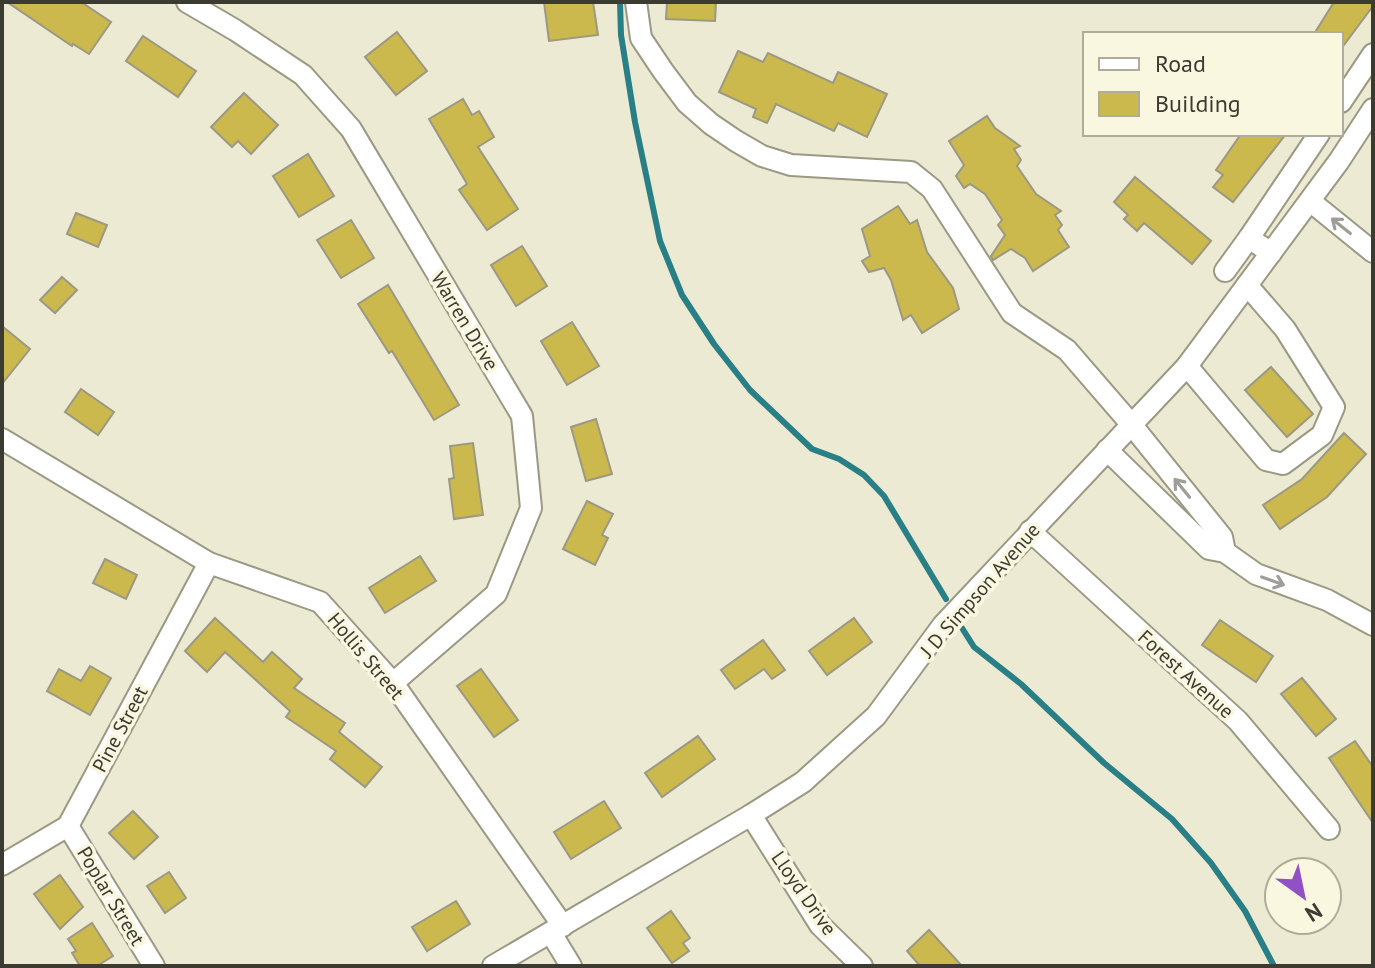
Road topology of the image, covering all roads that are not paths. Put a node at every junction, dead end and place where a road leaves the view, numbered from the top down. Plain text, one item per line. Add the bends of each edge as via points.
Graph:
1 (187, 2) edge
2 (636, 2) edge
3 (1373, 54) edge
4 (1343, 99) edge
5 (1373, 109) edge
6 (1318, 136) edge
7 (1310, 201) junction
8 (1249, 238) junction
9 (1373, 252) edge
10 (1271, 253) junction
11 (1225, 271) dead end
12 (1247, 285) junction
13 (1187, 366) junction
14 (1131, 424) junction
15 (2, 439) edge
16 (1107, 450) junction
17 (1030, 531) junction
18 (1225, 552) junction
19 (209, 563) junction
20 (1373, 625) edge
21 (393, 683) junction
22 (751, 815) junction
23 (68, 826) junction
24 (1329, 829) dead end
25 (2, 865) edge
26 (557, 929) junction
27 (154, 966) edge
28 (493, 966) edge
29 (571, 966) edge
30 (862, 966) edge

1 - 21 street, Warren Drive via 303,75 351,129 522,416 531,508 496,594
2 - 14 street via 641,38 663,71 687,103 736,141 791,165 911,172 932,189 1012,313 1067,350
3 - 4 street
5 - 7 street, J D Simpson Avenue
6 - 8 street
9 -> 7 street
7 - 10 street, J D Simpson Avenue
8 - 10 street
8 - 11 street
10 - 12 street, J D Simpson Avenue
12 - 13 street, J D Simpson Avenue
12 - 13 street via 1285,329 1334,407 1322,435 1283,464 1266,460
13 - 14 street, J D Simpson Avenue
14 - 16 street, J D Simpson Avenue
18 -> 14 street via 1222,537
15 - 19 street, Hollis Street
16 - 17 street, J D Simpson Avenue
16 - 18 street via 1209,549
17 - 22 street, J D Simpson Avenue via 943,625 876,716 803,782
17 - 24 street, Forest Avenue via 1238,721
18 -> 20 street via 1256,574 1327,600
19 - 21 street, Hollis Street via 320,602
19 - 23 street, Pine Street
21 - 26 street, Hollis Street
22 - 26 street, J D Simpson Avenue
22 - 30 street, Lloyd Drive via 820,925
23 - 25 street
23 - 27 street, Poplar Street
26 - 28 street, J D Simpson Avenue
26 - 29 street, Hollis Street

